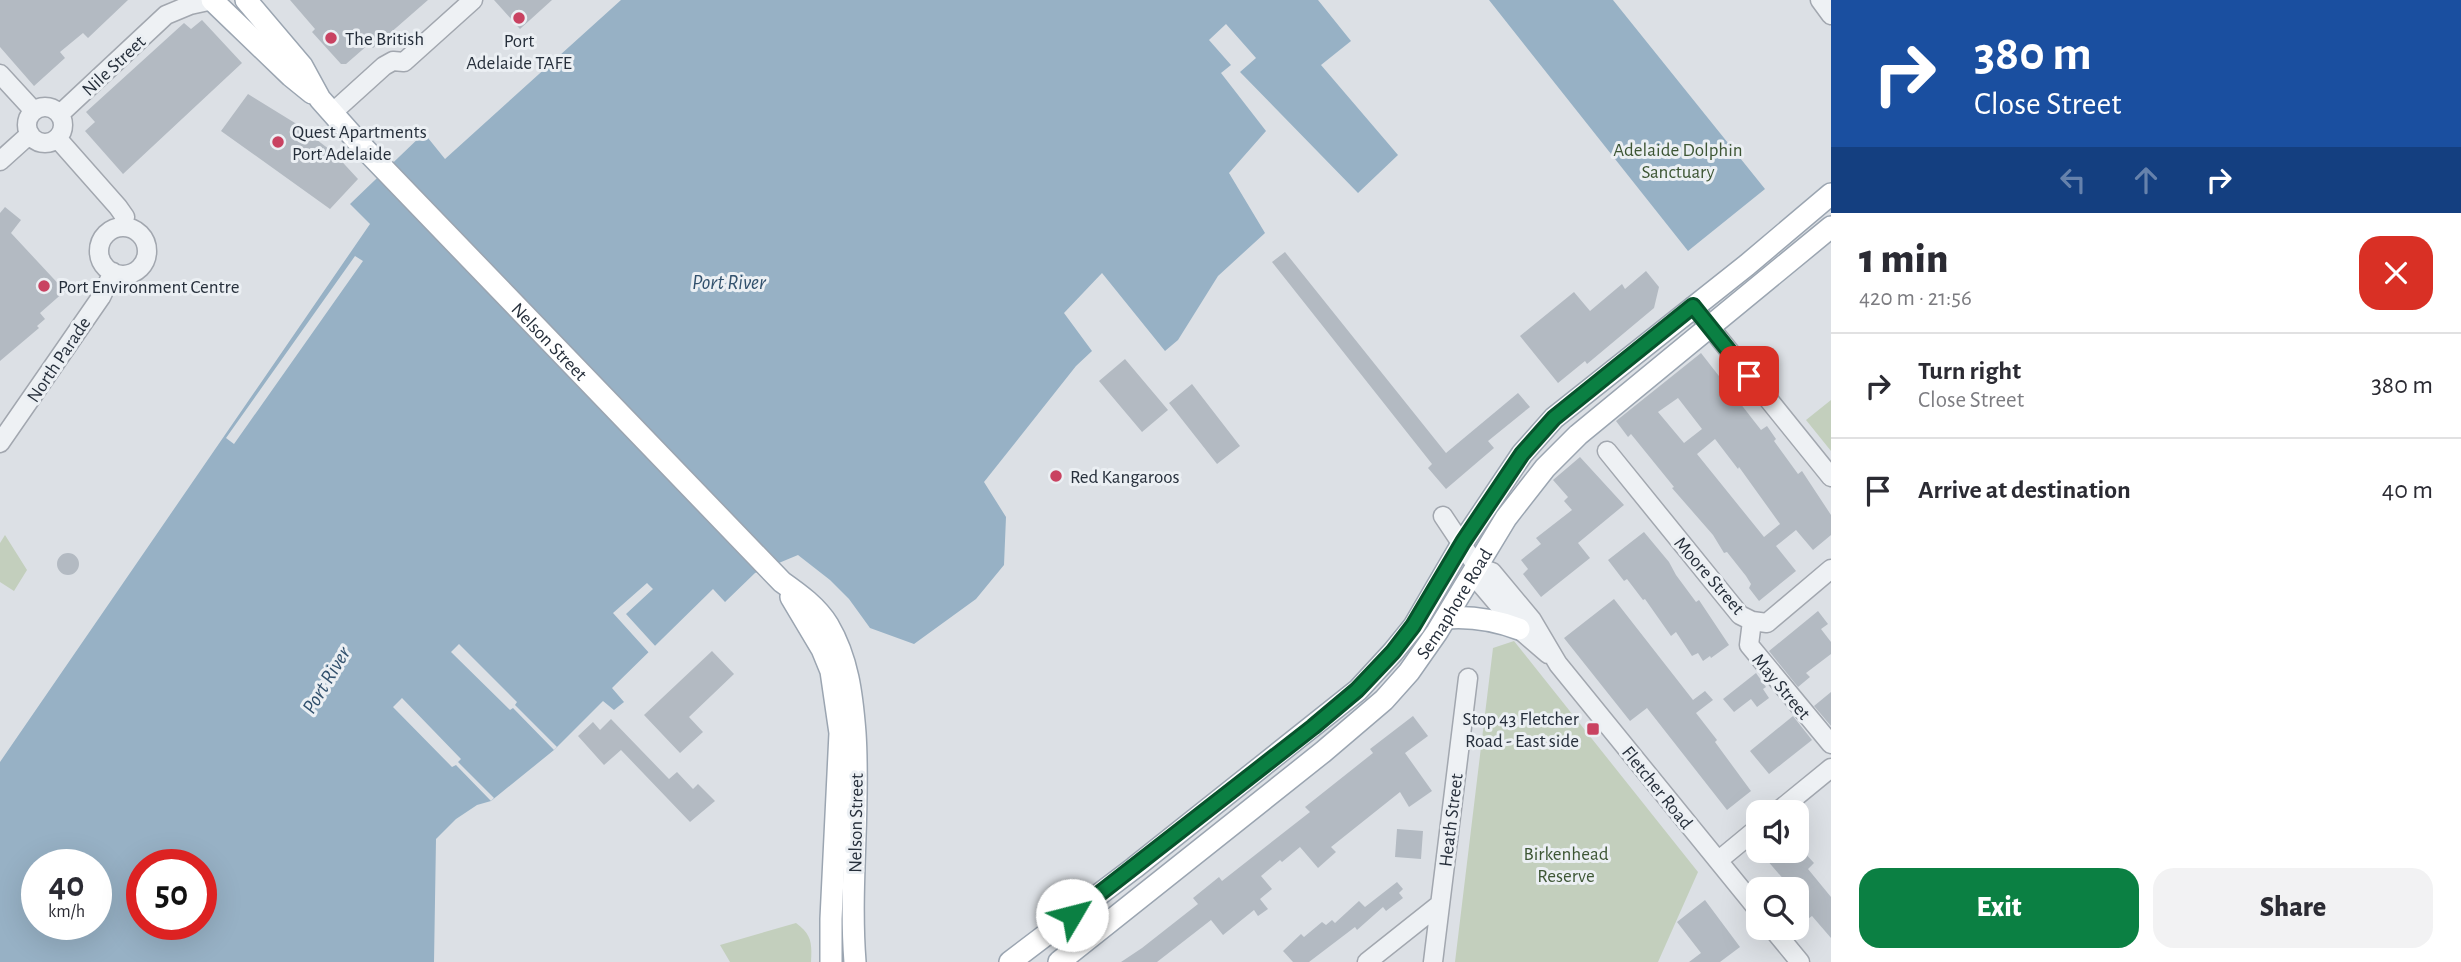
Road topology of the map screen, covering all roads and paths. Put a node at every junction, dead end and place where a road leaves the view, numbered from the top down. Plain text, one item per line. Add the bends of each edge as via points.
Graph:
1 (213, 0) edge
2 (246, 0) edge
3 (473, 0) edge
4 (1820, 0) edge
5 (169, 8) edge
6 (1831, 15) edge
7 (0, 74) edge
8 (326, 106) junction
9 (34, 111) junction
10 (60, 114) junction
11 (30, 134) junction
12 (57, 138) junction
13 (0, 161) edge
14 (1831, 194) edge
15 (122, 227) junction
16 (1831, 227) edge
17 (113, 272) junction
18 (1693, 306) junction
19 (1709, 326) junction
20 (3, 438) edge
21 (1607, 451) dead end
22 (1831, 477) edge
23 (1443, 516) dead end
24 (1463, 542) junction
25 (1477, 567) junction
26 (1831, 569) edge
27 (782, 582) junction
28 (1446, 618) junction
29 (1752, 621) junction
30 (1519, 629) junction
31 (1558, 664) junction
32 (1468, 678) dead end
33 (1831, 744) edge
34 (1831, 768) edge
35 (1792, 800) edge
36 (1746, 838) edge
37 (1719, 860) junction
38 (1746, 894) edge
39 (1440, 904) junction
40 (852, 921) junction
41 (1782, 940) edge
42 (831, 962) edge
43 (855, 962) edge
44 (863, 962) edge
45 (1010, 962) edge
46 (1059, 962) edge
47 (1367, 962) edge
48 (1433, 962) edge
49 (1800, 962) edge

1 - 5 street, Nile Street
1 - 8 main road, Nelson Street
2 - 8 main road, Nelson Street via 302,66
3 - 8 street via 404,62 384,66
4 - 6 street
5 - 10 street, Nile Street
7 - 9 street
8 - 27 main road, Nelson Street
9 - 10 street via 48,107
9 - 11 street via 28,121
10 - 12 street via 63,126
11 - 12 street via 43,143
11 - 13 street
12 - 15 street via 118,207 125,217
14 - 18 main road, Semaphore Road
15 - 17 street via 108,233 100,246 102,261
15 - 17 street via 142,236 146,258 129,274
16 - 19 main road, Semaphore Road
17 - 20 street, North Parade via 101,297
18 - 19 street
18 - 24 main road, Semaphore Road via 1554,418 1522,454
19 - 22 street
19 - 25 main road, Semaphore Road via 1545,468 1506,518
21 - 29 street, Moore Street via 1740,615
23 - 24 street, Fletcher Road
24 - 25 street, Fletcher Road
24 - 45 main road, Semaphore Road via 1413,626 1357,690
25 - 28 main road, Semaphore Road
25 - 30 street, Fletcher Road via 1479,582
25 - 31 street, Fletcher Road via 1492,572 1532,620
26 - 29 street, Moore Street via 1767,623
27 - 40 main road, Nelson Street via 806,599 827,624 851,688 858,782
27 - 42 main road, Nelson Street via 831,671 841,733
28 - 30 main road via 1465,616
28 - 46 main road, Semaphore Road via 1409,673 1384,700
29 - 33 street, May Street via 1749,645
30 - 31 street, Fletcher Road
31 - 37 street, Fletcher Road
32 - 39 street, Heath Street
34 - 35 street
36 - 37 street
37 - 38 street, Fletcher Road
39 - 47 street
39 - 48 street, Heath Street
40 - 43 main road, Nelson Street
40 - 44 main road
41 - 49 street

